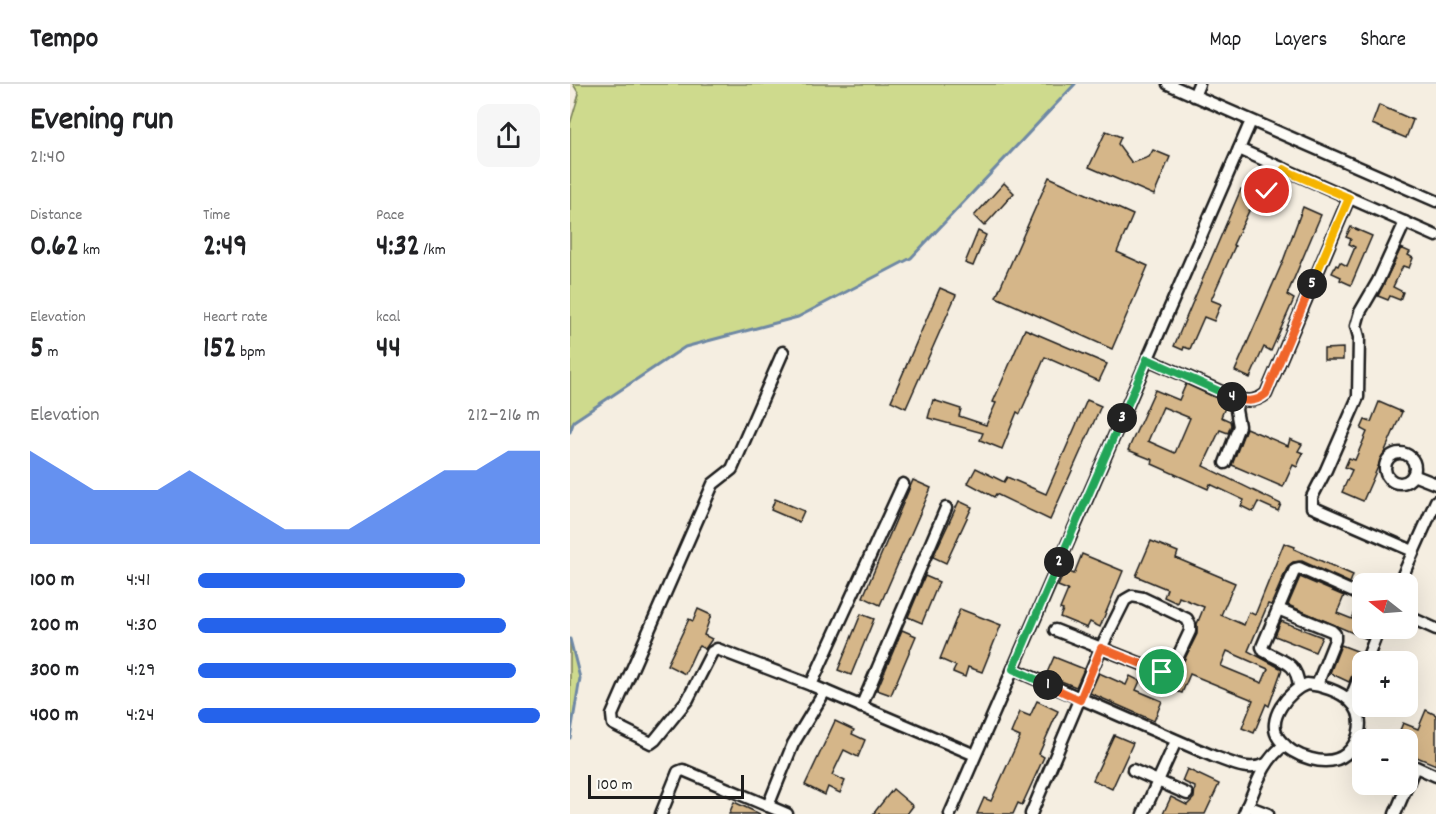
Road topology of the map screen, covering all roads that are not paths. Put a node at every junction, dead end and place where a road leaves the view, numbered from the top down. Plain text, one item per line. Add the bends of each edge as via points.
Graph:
1 (1168, 84) edge
2 (1199, 84) edge
3 (1194, 96) junction
4 (1251, 121) junction
5 (1239, 149) junction
6 (1284, 169) junction
7 (1267, 191) dead end
8 (1349, 198) junction
9 (1436, 201) edge
10 (1405, 222) junction
11 (1436, 236) edge
12 (783, 352) dead end
13 (1147, 359) junction
14 (1238, 399) junction
15 (1225, 463) dead end
16 (1413, 475) dead end
17 (903, 484) dead end
18 (1436, 484) edge
19 (1436, 501) edge
20 (946, 508) dead end
21 (1413, 551) junction
22 (1404, 573) edge
23 (1352, 592) edge
24 (1278, 609) junction
25 (1418, 621) edge
26 (1436, 629) edge
27 (1055, 630) dead end
28 (1101, 648) junction
29 (1013, 669) junction
30 (812, 685) junction
31 (1317, 685) junction
32 (1299, 687) junction
33 (825, 691) junction
34 (1352, 695) edge
35 (1080, 700) junction
36 (1350, 700) junction
37 (861, 707) junction
38 (1360, 729) edge
39 (1176, 741) junction
40 (1285, 745) junction
41 (1352, 748) edge
42 (975, 755) junction
43 (1266, 764) junction
44 (1418, 768) edge
45 (1133, 770) dead end
46 (1436, 776) edge
47 (1157, 781) junction
48 (1186, 794) dead end
49 (1401, 795) edge
50 (768, 806) junction
51 (1246, 810) edge
52 (661, 814) edge
53 (787, 814) edge
54 (951, 814) edge
55 (1031, 814) edge
56 (1143, 814) edge
57 (1268, 814) edge
58 (1395, 814) edge

1 - 3 street
2 - 3 street
3 - 4 street
4 - 5 street
4 - 9 street
5 - 6 street
5 - 13 street
6 - 7 street
6 - 8 street
8 - 10 street
8 - 14 street via 1266,394 1250,402
10 - 11 street
10 - 21 street via 1360,312 1356,326 1358,397 1311,504
12 - 30 street via 732,469 715,481 704,502 612,721 651,743 656,740 688,699 717,649
13 - 14 street
13 - 29 street
14 - 15 street via 1239,426
16 - 18 street
17 - 30 street
19 - 21 street
20 - 37 street
21 - 22 street
23 - 24 street via 1297,568
24 - 31 street via 1335,634
24 - 32 street via 1263,649 1296,670
25 - 26 street
27 - 28 street
28 - 28 street via 1168,671 1190,625 1186,619 1143,598 1129,597
28 - 35 street
29 - 35 street
29 - 42 street
30 - 33 street
31 - 32 street
31 - 36 street
32 - 40 street via 1281,705 1277,720 1276,732
33 - 37 street
33 - 50 street via 793,744
34 - 36 street
35 - 39 street
35 - 55 street
36 - 38 street via 1358,711
37 - 42 street
39 - 43 street via 1240,766 1255,768
39 - 47 street
40 - 41 street via 1320,761 1334,760
40 - 43 street
42 - 54 street
43 - 51 street
44 - 46 street
45 - 47 street
47 - 48 street
47 - 56 street
49 - 58 street
50 - 52 street via 683,770 678,772
50 - 53 street
51 - 57 street

